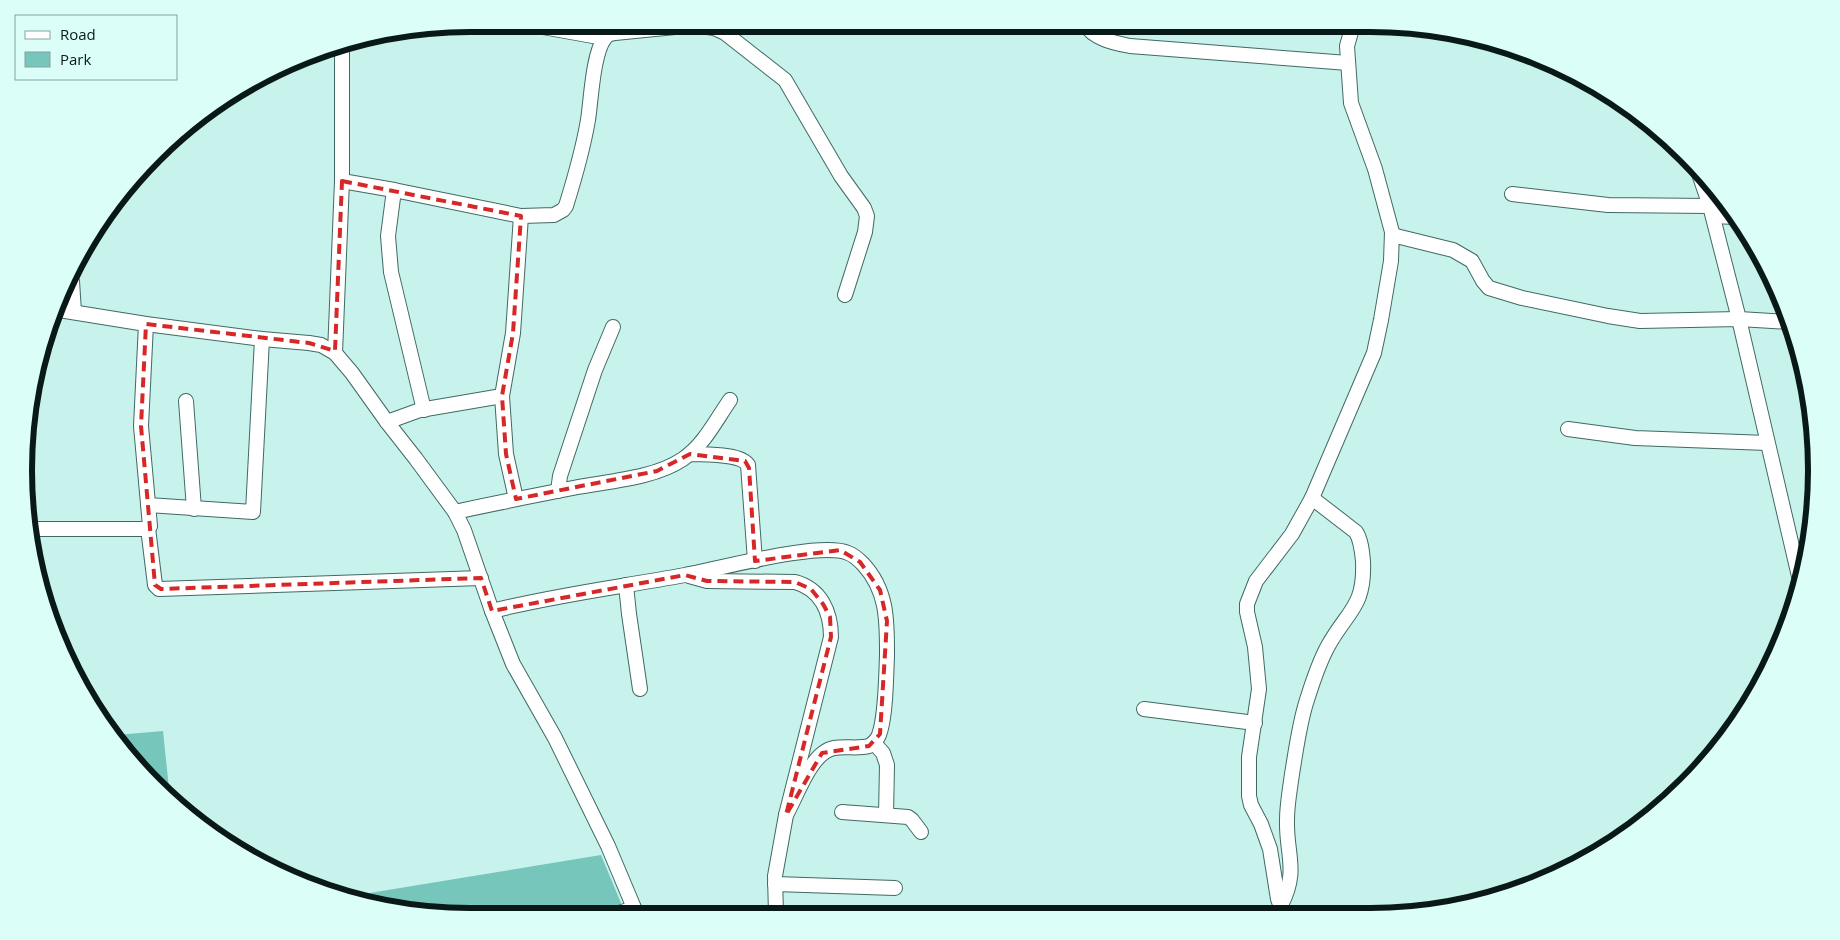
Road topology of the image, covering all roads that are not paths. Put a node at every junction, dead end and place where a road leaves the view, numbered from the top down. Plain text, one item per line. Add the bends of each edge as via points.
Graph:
1 (571, 32) edge
2 (624, 32) edge
3 (723, 32) edge
4 (1091, 32) edge
5 (1351, 32) edge
6 (604, 38) junction
7 (342, 52) edge
8 (1348, 63) junction
9 (342, 181) junction
10 (1704, 188) edge
11 (394, 190) junction
12 (1512, 194) dead end
13 (1712, 211) junction
14 (1725, 215) edge
15 (521, 216) junction
16 (1392, 235) junction
17 (73, 288) edge
18 (845, 295) dead end
19 (63, 311) edge
20 (74, 312) junction
21 (1740, 319) junction
22 (1781, 321) edge
23 (146, 324) junction
24 (613, 327) dead end
25 (262, 339) junction
26 (335, 353) junction
27 (502, 396) junction
28 (730, 400) dead end
29 (186, 401) dead end
30 (424, 410) junction
31 (387, 422) junction
32 (1568, 429) dead end
33 (1767, 443) junction
34 (690, 454) junction
35 (558, 491) junction
36 (1312, 498) junction
37 (516, 499) junction
38 (148, 505) junction
39 (194, 509) junction
40 (455, 512) junction
41 (148, 528) junction
42 (36, 529) edge
43 (755, 561) junction
44 (1797, 566) edge
45 (686, 575) junction
46 (481, 578) junction
47 (626, 584) junction
48 (492, 611) junction
49 (640, 690) dead end
50 (1144, 709) dead end
51 (1255, 723) junction
52 (874, 743) junction
53 (842, 812) dead end
54 (786, 815) junction
55 (886, 815) junction
56 (921, 832) dead end
57 (775, 884) junction
58 (895, 888) dead end
59 (635, 908) edge
60 (776, 908) edge
61 (1282, 908) edge
62 (1282, 908) edge

1 - 6 street
2 - 6 street
3 - 18 street via 785,80 841,176 864,208 866,232
4 - 8 street via 1130,46
5 - 8 street via 1347,46
6 - 15 street via 591,89 580,160 566,206 554,215
7 - 9 street
8 - 16 street via 1351,103 1384,200
9 - 11 street
9 - 26 street
10 - 13 street
11 - 15 street
11 - 30 street via 388,236 391,272
12 - 13 street via 1608,205
13 - 14 street
13 - 21 street
15 - 27 street via 513,334
16 - 21 street via 1453,250 1472,261 1488,288 1522,298 1640,321
16 - 36 street via 1391,261 1374,353
17 - 20 street
19 - 20 street
20 - 23 street
21 - 22 street
21 - 33 street
23 - 25 street
23 - 38 street via 141,426
24 - 35 street via 560,476
25 - 26 street via 321,345
25 - 39 street via 253,512
26 - 31 street
27 - 30 street
27 - 37 street via 506,454
28 - 34 street
29 - 39 street
30 - 31 street
31 - 40 street
32 - 33 street via 1635,438
33 - 44 street
34 - 35 street via 657,471
34 - 43 street via 737,458 748,465
35 - 37 street
36 - 51 street via 1292,534 1256,581 1248,599 1247,612 1259,674
36 - 61 street via 1356,532 1362,554 1362,588 1355,606 1325,654 1305,705 1287,812 1292,874
37 - 40 street
38 - 39 street
38 - 41 street
40 - 46 street
41 - 42 street
41 - 46 street via 158,589
43 - 45 street
43 - 52 street via 810,551 840,550 856,558 876,581 887,620 883,713 880,734
45 - 47 street
45 - 54 street via 707,581 804,584 816,594 830,617 831,637
46 - 48 street
47 - 48 street via 543,598
47 - 49 street
48 - 59 street via 513,664 556,738
50 - 51 street
51 - 62 street via 1249,757 1249,796 1270,849
52 - 54 street via 863,748 834,748 822,753
52 - 55 street via 883,753 886,765
53 - 55 street
54 - 57 street
55 - 56 street via 908,817
57 - 58 street
57 - 60 street

